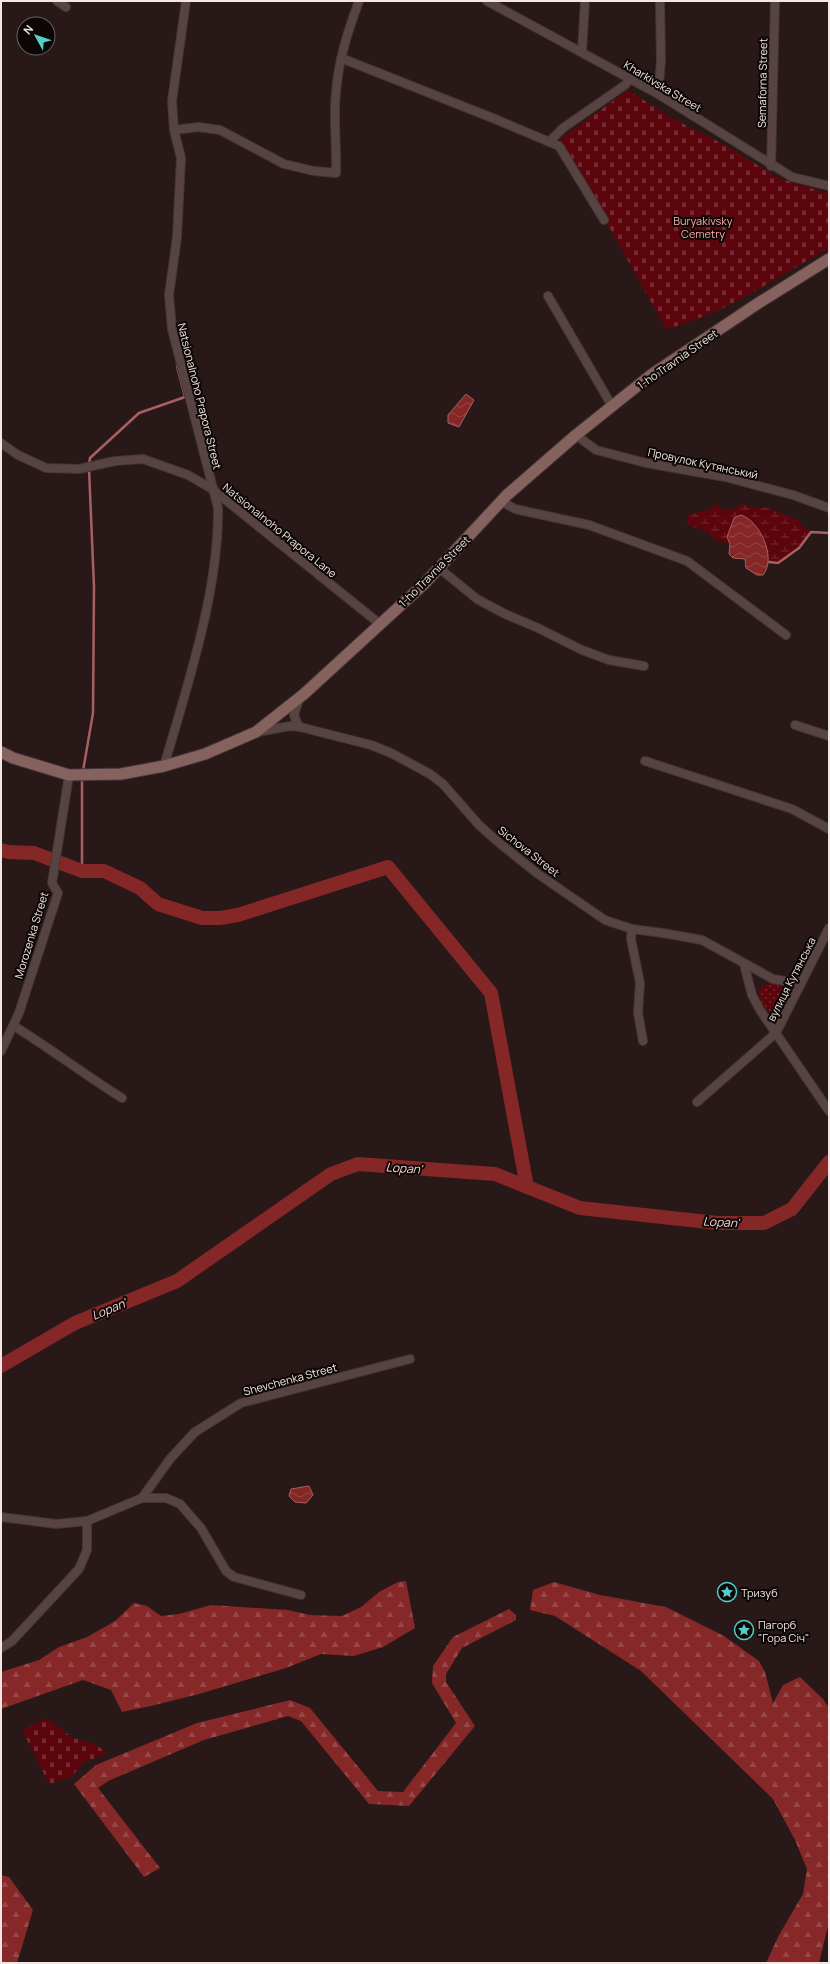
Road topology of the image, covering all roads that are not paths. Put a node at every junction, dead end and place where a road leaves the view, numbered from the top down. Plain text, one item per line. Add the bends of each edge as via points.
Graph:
1 (57, 1) edge
2 (186, 1) edge
3 (359, 1) edge
4 (486, 1) edge
5 (585, 1) edge
6 (660, 1) edge
7 (775, 1) edge
8 (66, 7) dead end
9 (582, 51) junction
10 (341, 58) junction
11 (630, 78) junction
12 (658, 94) junction
13 (174, 130) junction
14 (549, 142) junction
15 (771, 166) junction
16 (829, 186) edge
17 (604, 220) dead end
18 (829, 259) edge
19 (548, 296) dead end
20 (612, 406) junction
21 (576, 435) junction
22 (1, 443) edge
23 (212, 489) junction
24 (501, 501) junction
25 (829, 508) edge
26 (439, 568) junction
27 (380, 624) junction
28 (786, 634) dead end
29 (644, 666) dead end
30 (300, 697) junction
31 (795, 725) dead end
32 (300, 727) junction
33 (256, 732) junction
34 (829, 736) edge
35 (1, 752) edge
36 (645, 761) dead end
37 (164, 766) junction
38 (70, 775) junction
39 (829, 828) edge
40 (829, 928) edge
41 (632, 929) junction
42 (744, 964) junction
43 (801, 984) junction
44 (14, 1026) junction
45 (776, 1032) junction
46 (643, 1040) dead end
47 (1, 1051) edge
48 (122, 1098) dead end
49 (697, 1102) dead end
50 (829, 1111) edge
51 (410, 1359) dead end
52 (142, 1498) junction
53 (1, 1517) edge
54 (87, 1521) junction
55 (301, 1595) dead end
56 (1, 1648) edge

1 - 8 street
2 - 13 street, Natsionalnoho Prapora Street via 172,101
3 - 10 street
4 - 9 street, Kharkivska Street
5 - 9 street
6 - 12 street
7 - 15 street, Semaforna Street
9 - 11 street, Kharkivska Street
10 - 13 street via 336,94 336,173 284,164 220,130 198,127
10 - 14 street
11 - 12 street, Kharkivska Street
11 - 14 street via 625,85 564,128
12 - 15 street, Kharkivska Street
13 - 23 street, Natsionalnoho Prapora Street via 181,158 177,237 169,295 172,329
14 - 17 street via 559,146
15 - 16 street, Kharkivska Street via 792,177
18 - 20 street, 1-ho Travnia Street via 756,304 651,375
19 - 20 street
20 - 21 street, 1-ho Travnia Street
21 - 24 street, 1-ho Travnia Street
21 - 25 street, Провулок Кутянський via 596,450 646,463 725,477 793,495
22 - 23 street, Natsionalnoho Prapora Lane via 18,455 46,468 79,469 115,461 143,459 188,475
23 - 27 street, Natsionalnoho Prapora Lane
23 - 37 street, Natsionalnoho Prapora Street via 218,508 218,531 208,600 188,686
24 - 26 street, 1-ho Travnia Street
24 - 28 street via 514,509 589,525 687,561
26 - 27 street, 1-ho Travnia Street
26 - 29 street via 477,599 505,614 582,650 610,660
27 - 30 street, 1-ho Travnia Street
30 - 32 street via 294,715
30 - 33 street, 1-ho Travnia Street
31 - 34 street
32 - 33 street, Sichova Street via 290,726
32 - 41 street, Sichova Street via 371,745 430,774 443,784 498,842 538,874 605,920
33 - 37 street, 1-ho Travnia Street via 205,754
35 - 38 street, 1-ho Travnia Street
36 - 39 street via 792,809
37 - 38 street, 1-ho Travnia Street via 121,774
38 - 44 street, Morozenka Street via 52,883 58,893
40 - 43 street, вулиця Кутянська
41 - 42 street, Sichova Street via 702,940
41 - 46 street via 631,939 640,983 638,1014
42 - 43 street, Sichova Street via 773,979
42 - 45 street via 752,995
43 - 45 street, вулиця Кутянська
44 - 47 street, Morozenka Street
44 - 48 street
45 - 49 street, вулиця Кутянська
45 - 50 street
51 - 52 street, Shevchenka Street via 241,1403 195,1432 170,1459
52 - 54 street
52 - 55 street via 166,1498 180,1504 201,1528 226,1571 234,1577
53 - 54 street via 56,1524
54 - 56 street via 87,1550 79,1569 12,1641

